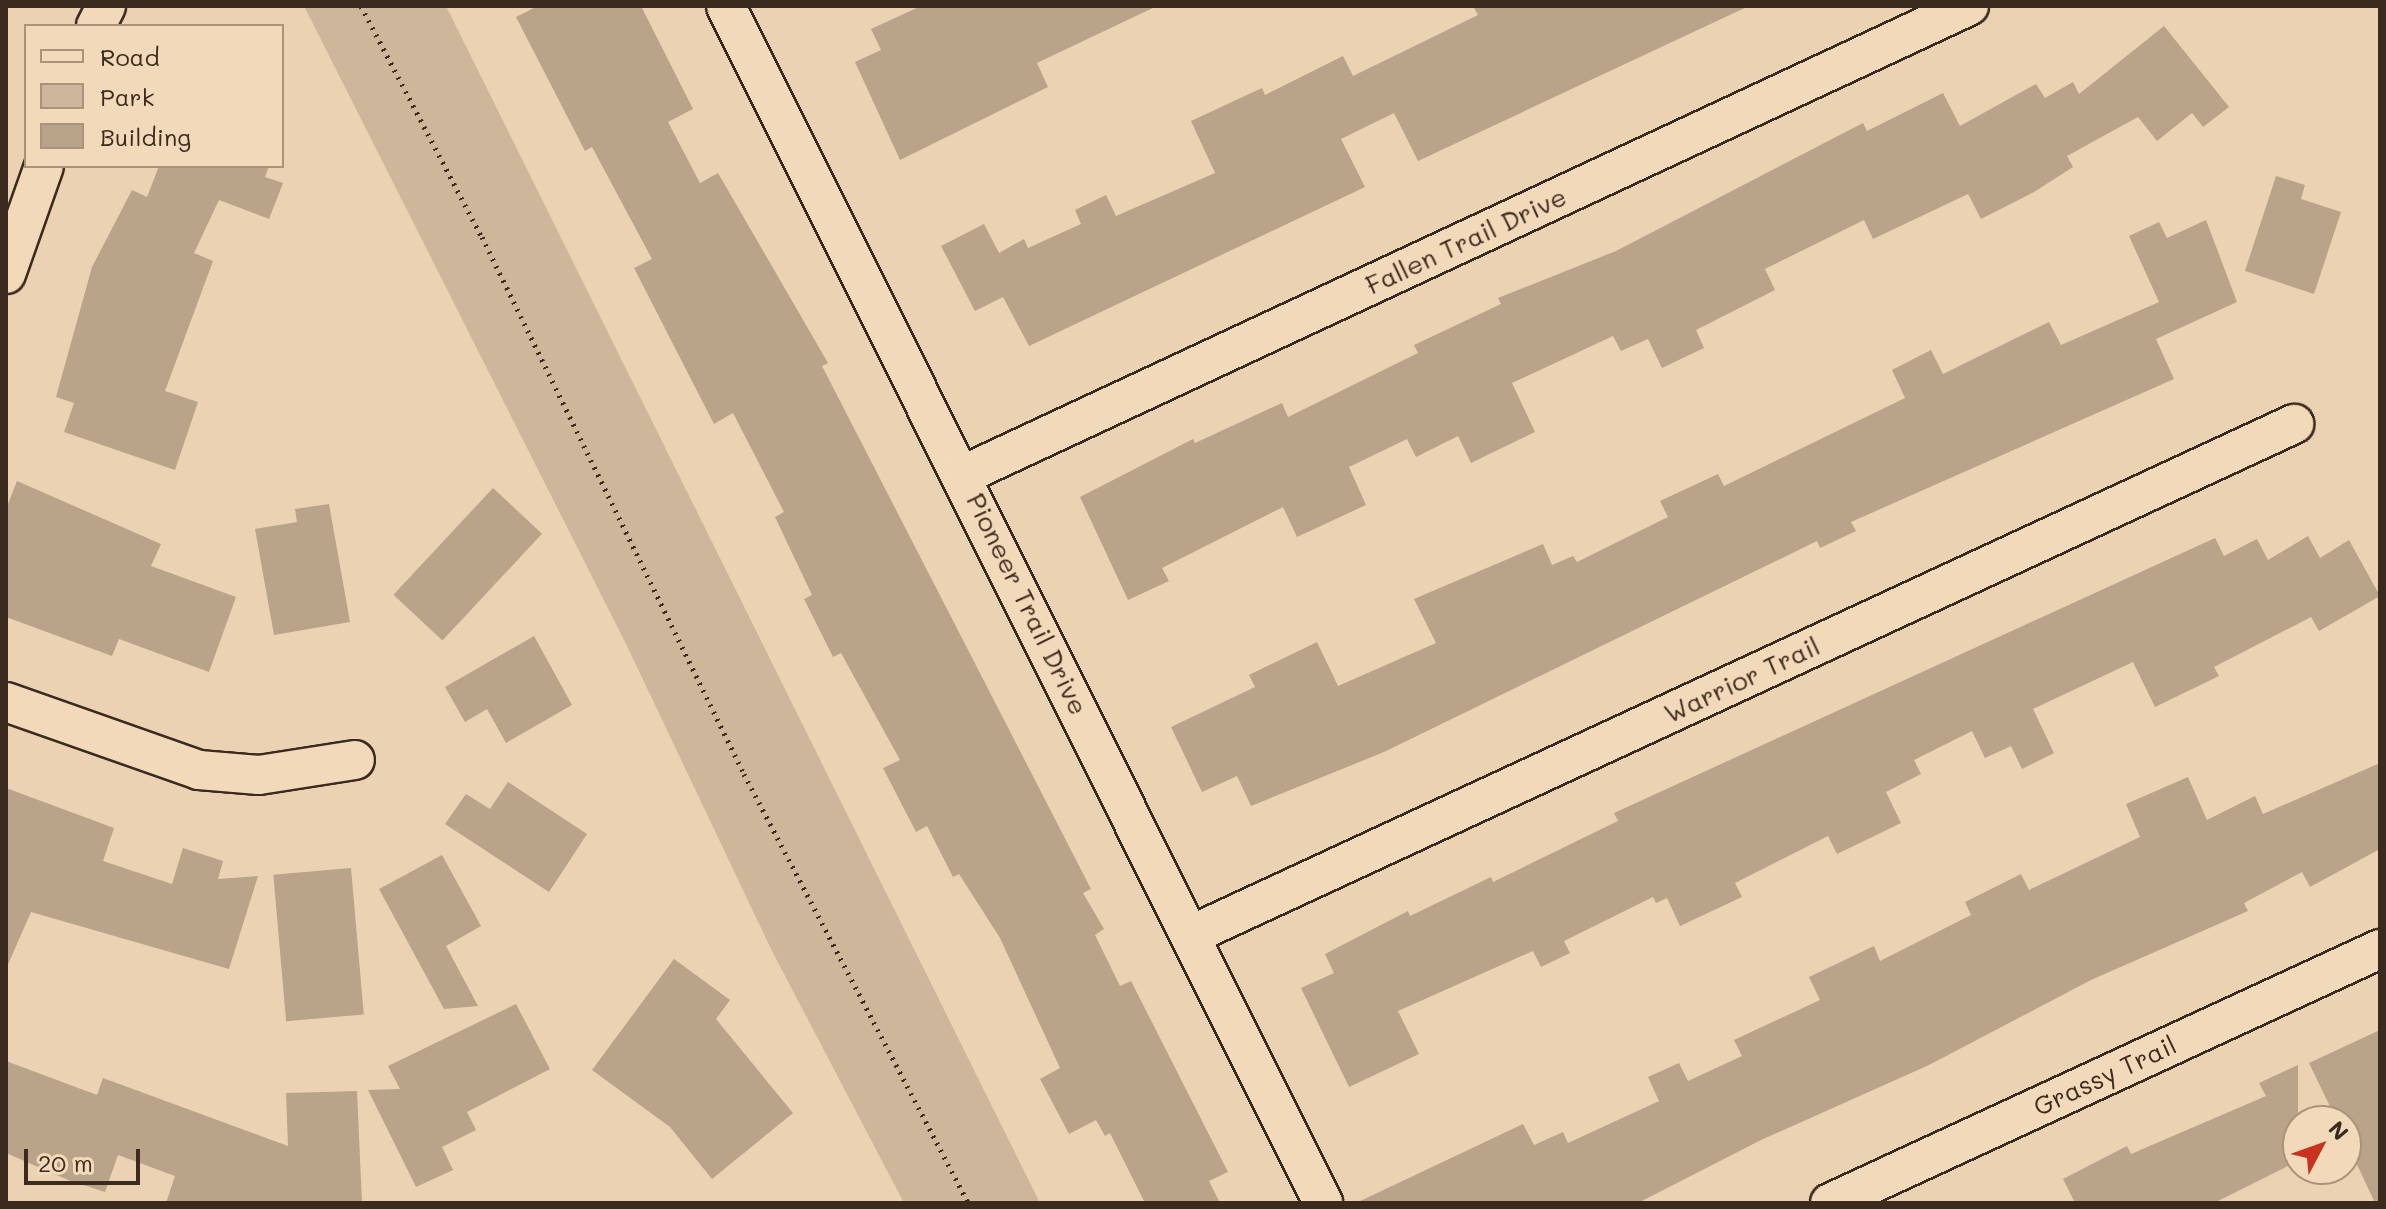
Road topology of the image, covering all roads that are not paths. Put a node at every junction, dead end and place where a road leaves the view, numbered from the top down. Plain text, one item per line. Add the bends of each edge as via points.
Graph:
1 (106, 6) edge
2 (1969, 6) edge
3 (739, 10) edge
4 (97, 24) edge
5 (43, 168) edge
6 (6, 274) edge
7 (2294, 424) dead end
8 (963, 475) junction
9 (6, 702) edge
10 (355, 760) dead end
11 (1191, 935) junction
12 (2380, 949) edge
13 (1323, 1203) edge
14 (1830, 1203) edge

1 - 4 street
2 - 8 street, Fallen Trail Drive
3 - 8 street, Pioneer Trail Drive
5 - 6 street
7 - 11 street, Warrior Trail
8 - 11 street, Pioneer Trail Drive
9 - 10 street via 199,770 259,775
11 - 13 street, Pioneer Trail Drive
12 - 14 street, Grassy Trail

